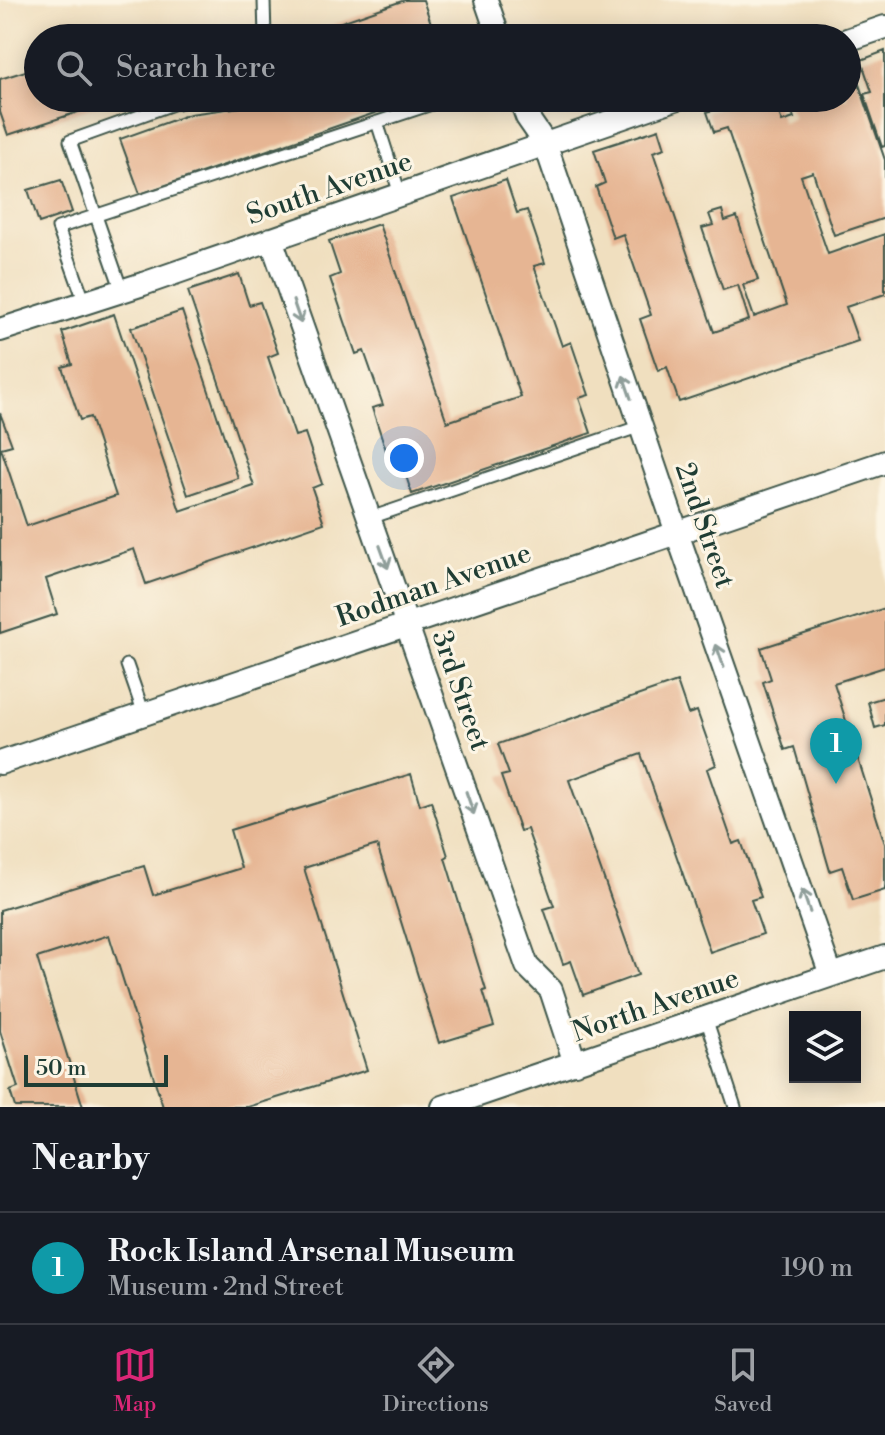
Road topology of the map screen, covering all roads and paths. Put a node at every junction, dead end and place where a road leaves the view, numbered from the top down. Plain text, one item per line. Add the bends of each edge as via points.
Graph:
1 (264, 0) edge
2 (486, 0) edge
3 (265, 24) edge
4 (492, 24) edge
5 (885, 27) edge
6 (861, 35) edge
7 (151, 112) edge
8 (407, 112) edge
9 (525, 112) edge
10 (637, 112) edge
11 (377, 122) junction
12 (545, 143) junction
13 (400, 194) junction
14 (96, 215) junction
15 (271, 239) junction
16 (122, 291) junction
17 (85, 303) junction
18 (0, 330) edge
19 (641, 426) junction
20 (885, 462) edge
21 (370, 518) junction
22 (677, 533) junction
23 (408, 625) junction
24 (127, 665) dead end
25 (144, 714) junction
26 (0, 763) edge
27 (885, 957) edge
28 (831, 975) junction
29 (706, 1018) junction
30 (575, 1063) junction
31 (443, 1107) edge
32 (735, 1107) edge

1 - 3 lane
2 - 4 street
5 - 6 street
7 - 14 lane via 70,141
8 - 11 lane
9 - 12 street, 2nd Street
10 - 12 street, South Avenue
11 - 13 lane
11 - 14 lane
12 - 13 street, South Avenue
19 -> 12 street, 2nd Street
13 - 15 street, South Avenue
14 - 16 lane
14 - 17 lane via 58,228
15 - 16 street, South Avenue
15 -> 21 street, 3rd Street
16 - 17 street, South Avenue
17 - 18 street, South Avenue
19 - 21 lane
19 - 22 street, 2nd Street
20 - 22 street, Rodman Avenue
21 -> 23 street, 3rd Street
22 - 23 street, Rodman Avenue
28 -> 22 street, 2nd Street
23 - 25 street, Rodman Avenue
23 -> 30 street, 3rd Street via 527,966 551,990
24 - 25 lane
25 - 26 street, Rodman Avenue
27 - 28 street, North Avenue
28 - 29 street, North Avenue
29 - 30 street, North Avenue
29 - 32 lane
30 - 31 street, North Avenue

